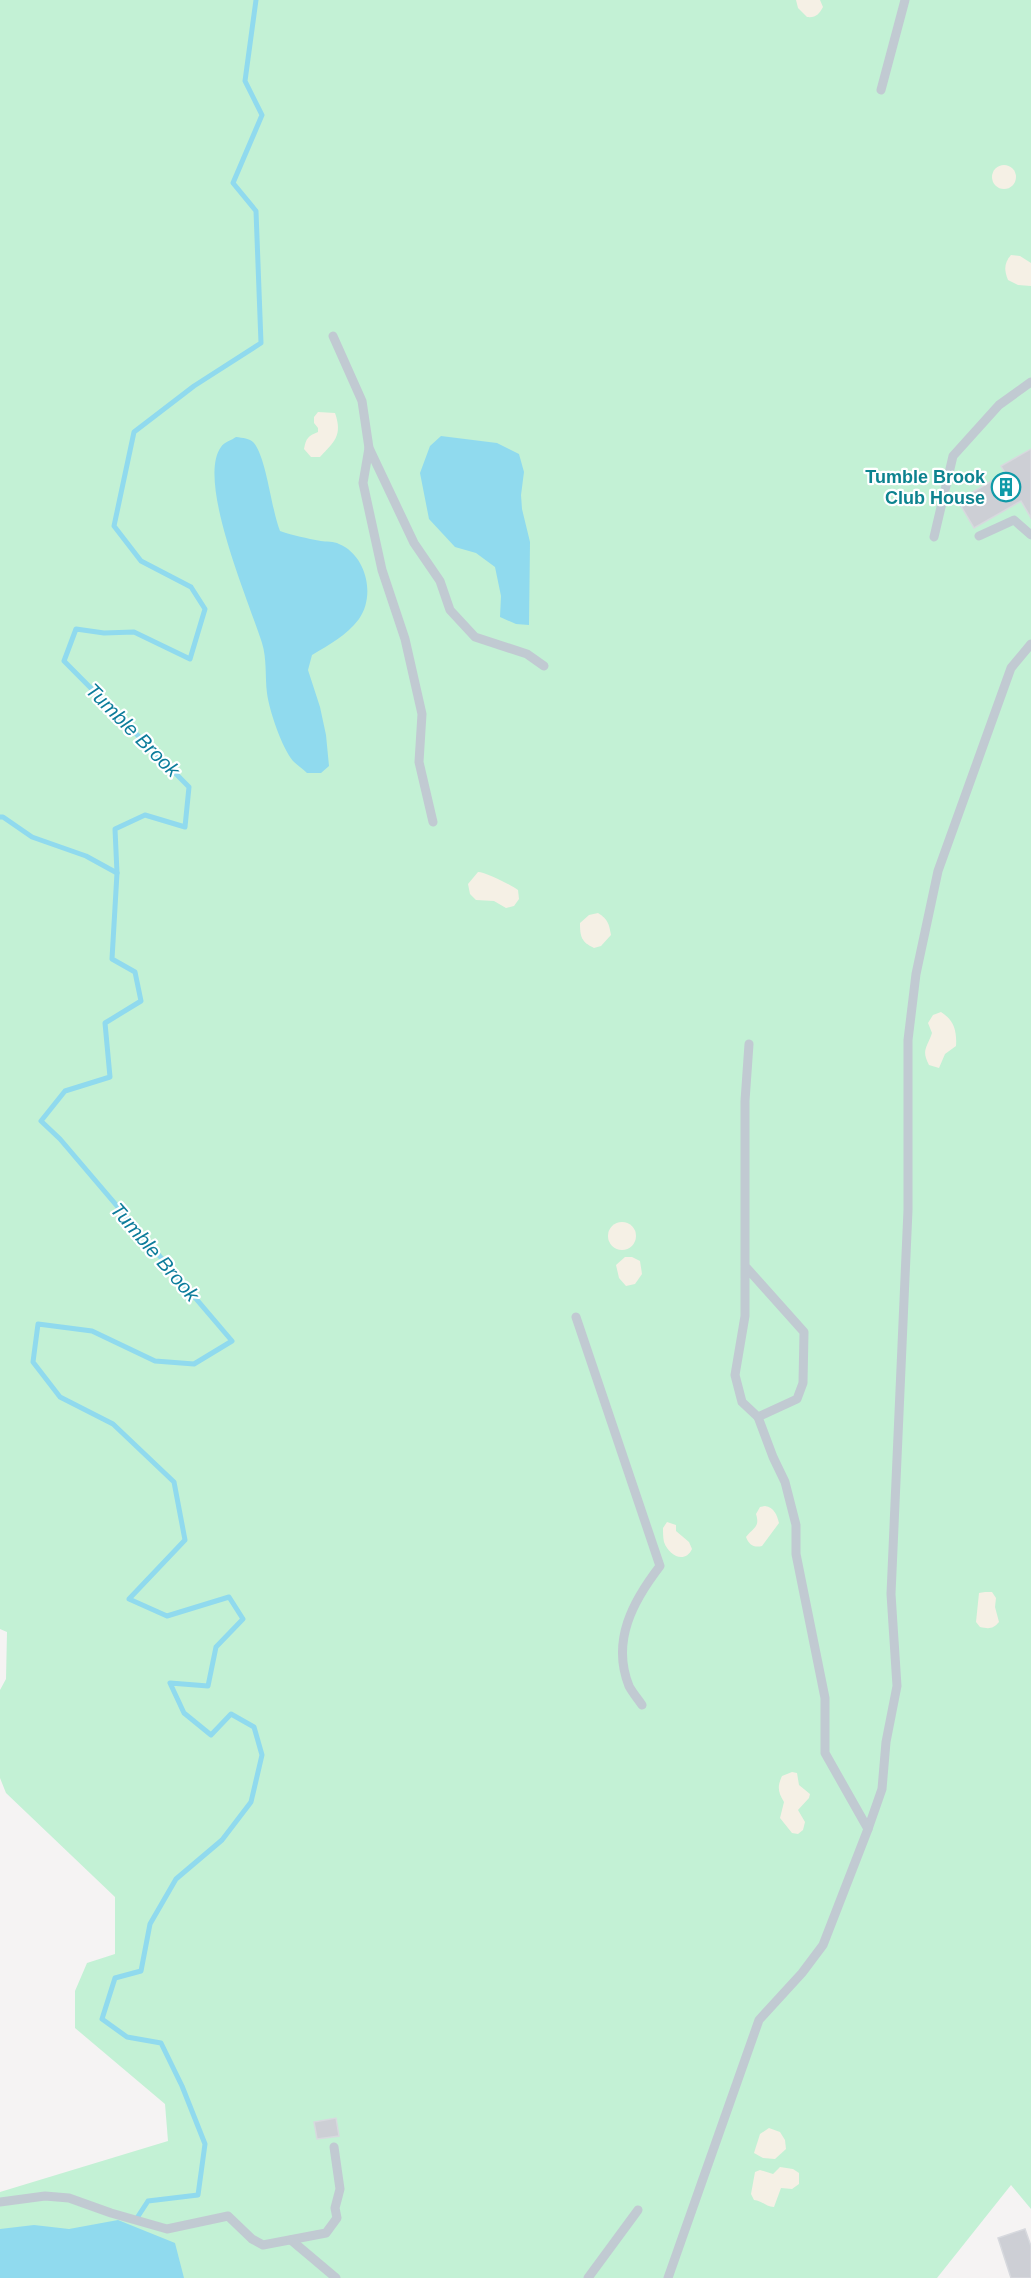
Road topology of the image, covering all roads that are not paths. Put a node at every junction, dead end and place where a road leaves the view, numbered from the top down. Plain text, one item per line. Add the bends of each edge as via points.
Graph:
1 (905, 0) edge
2 (881, 90) dead end
3 (333, 336) dead end
4 (1031, 382) edge
5 (369, 448) junction
6 (1031, 535) edge
7 (979, 536) dead end
8 (934, 537) dead end
9 (1031, 644) edge
10 (544, 666) dead end
11 (433, 822) dead end
12 (749, 1044) dead end
13 (745, 1266) junction
14 (576, 1317) dead end
15 (758, 1417) junction
16 (642, 1705) dead end
17 (868, 1828) junction
18 (334, 2148) dead end
19 (0, 2202) edge
20 (638, 2210) dead end
21 (291, 2240) junction
22 (336, 2278) edge
23 (588, 2278) edge
24 (668, 2278) edge

1 - 2 lane
3 - 5 lane via 362,401
4 - 8 lane via 999,405 953,456
5 - 10 lane via 414,543 440,581 450,610 475,637 527,654
5 - 11 lane via 363,483 382,570 405,639 422,714 419,762
6 - 7 lane via 1014,520
9 - 17 lane via 1011,668 938,871 916,974 908,1040 908,1210 891,1594 897,1686 882,1789
12 - 13 lane
13 - 15 lane via 745,1316 735,1375 742,1402
13 - 15 lane via 804,1332 803,1383 797,1399
14 - 16 lane via 660,1566 628,1615 621,1650 629,1686
15 - 17 lane via 786,1482 796,1525 796,1554 825,1698 825,1753
17 - 24 lane via 823,1945 759,2020
18 - 21 lane via 340,2189 335,2208 338,2218 326,2233
19 - 21 lane via 45,2196 69,2198 167,2229 228,2216 252,2240 263,2245
20 - 23 lane
21 - 22 lane

